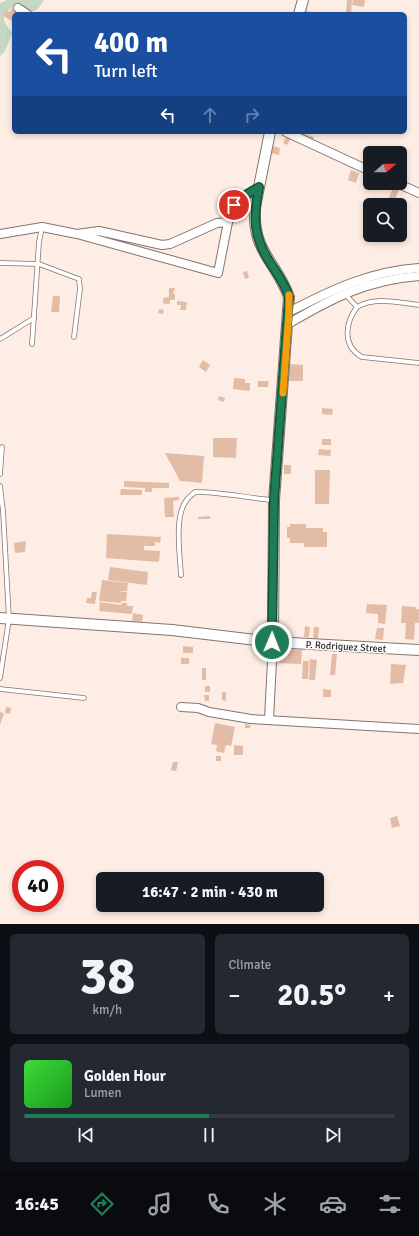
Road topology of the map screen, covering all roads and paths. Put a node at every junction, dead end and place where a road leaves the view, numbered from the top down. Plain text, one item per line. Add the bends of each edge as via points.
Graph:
1 (303, 0) edge
2 (18, 8) dead end
3 (24, 12) edge
4 (300, 12) edge
5 (270, 134) edge
6 (290, 134) edge
7 (363, 168) edge
8 (259, 187) junction
9 (407, 188) edge
10 (419, 193) edge
11 (228, 222) junction
12 (42, 228) junction
13 (0, 234) edge
14 (77, 234) junction
15 (0, 263) edge
16 (38, 264) junction
17 (419, 268) edge
18 (419, 276) edge
19 (345, 293) junction
20 (419, 305) edge
21 (357, 307) junction
22 (289, 312) junction
23 (34, 318) junction
24 (288, 324) junction
25 (74, 337) dead end
26 (0, 339) edge
27 (32, 344) dead end
28 (419, 363) edge
29 (2, 447) dead end
30 (0, 474) edge
31 (0, 486) edge
32 (274, 500) junction
33 (181, 575) dead end
34 (4, 618) edge
35 (272, 642) junction
36 (419, 650) edge
37 (0, 678) edge
38 (0, 689) edge
39 (84, 698) dead end
40 (181, 707) dead end
41 (269, 719) junction
42 (419, 729) edge

1 - 4 street
2 - 3 street
5 - 8 street
6 - 7 street
8 - 11 street via 239,199
8 - 22 street via 254,207 256,233 266,256 285,285 289,297
9 - 10 street
11 - 14 street via 217,223 182,240 162,245 99,231
11 - 14 street via 218,273
12 - 13 street
12 - 14 street
12 - 16 lane
15 - 16 lane
16 - 23 lane
16 - 25 lane via 79,279
17 - 22 street via 399,269 359,280
18 - 19 street via 379,282
19 - 21 lane
19 - 24 street via 327,300
20 - 21 lane via 378,301
21 - 28 lane via 348,323 347,332 349,343 357,354 362,357
22 - 24 street
23 - 26 lane
23 - 27 lane
24 - 32 street
29 - 30 lane
31 - 34 lane via 3,511
32 - 33 lane via 225,493 195,492 186,500 181,510
32 - 35 street
34 - 35 street, P. Rodriguez Street via 172,630
34 - 37 lane
35 - 36 street, P. Rodriguez Street
35 - 41 street
38 - 39 lane
40 - 41 street via 251,719
41 - 42 street

